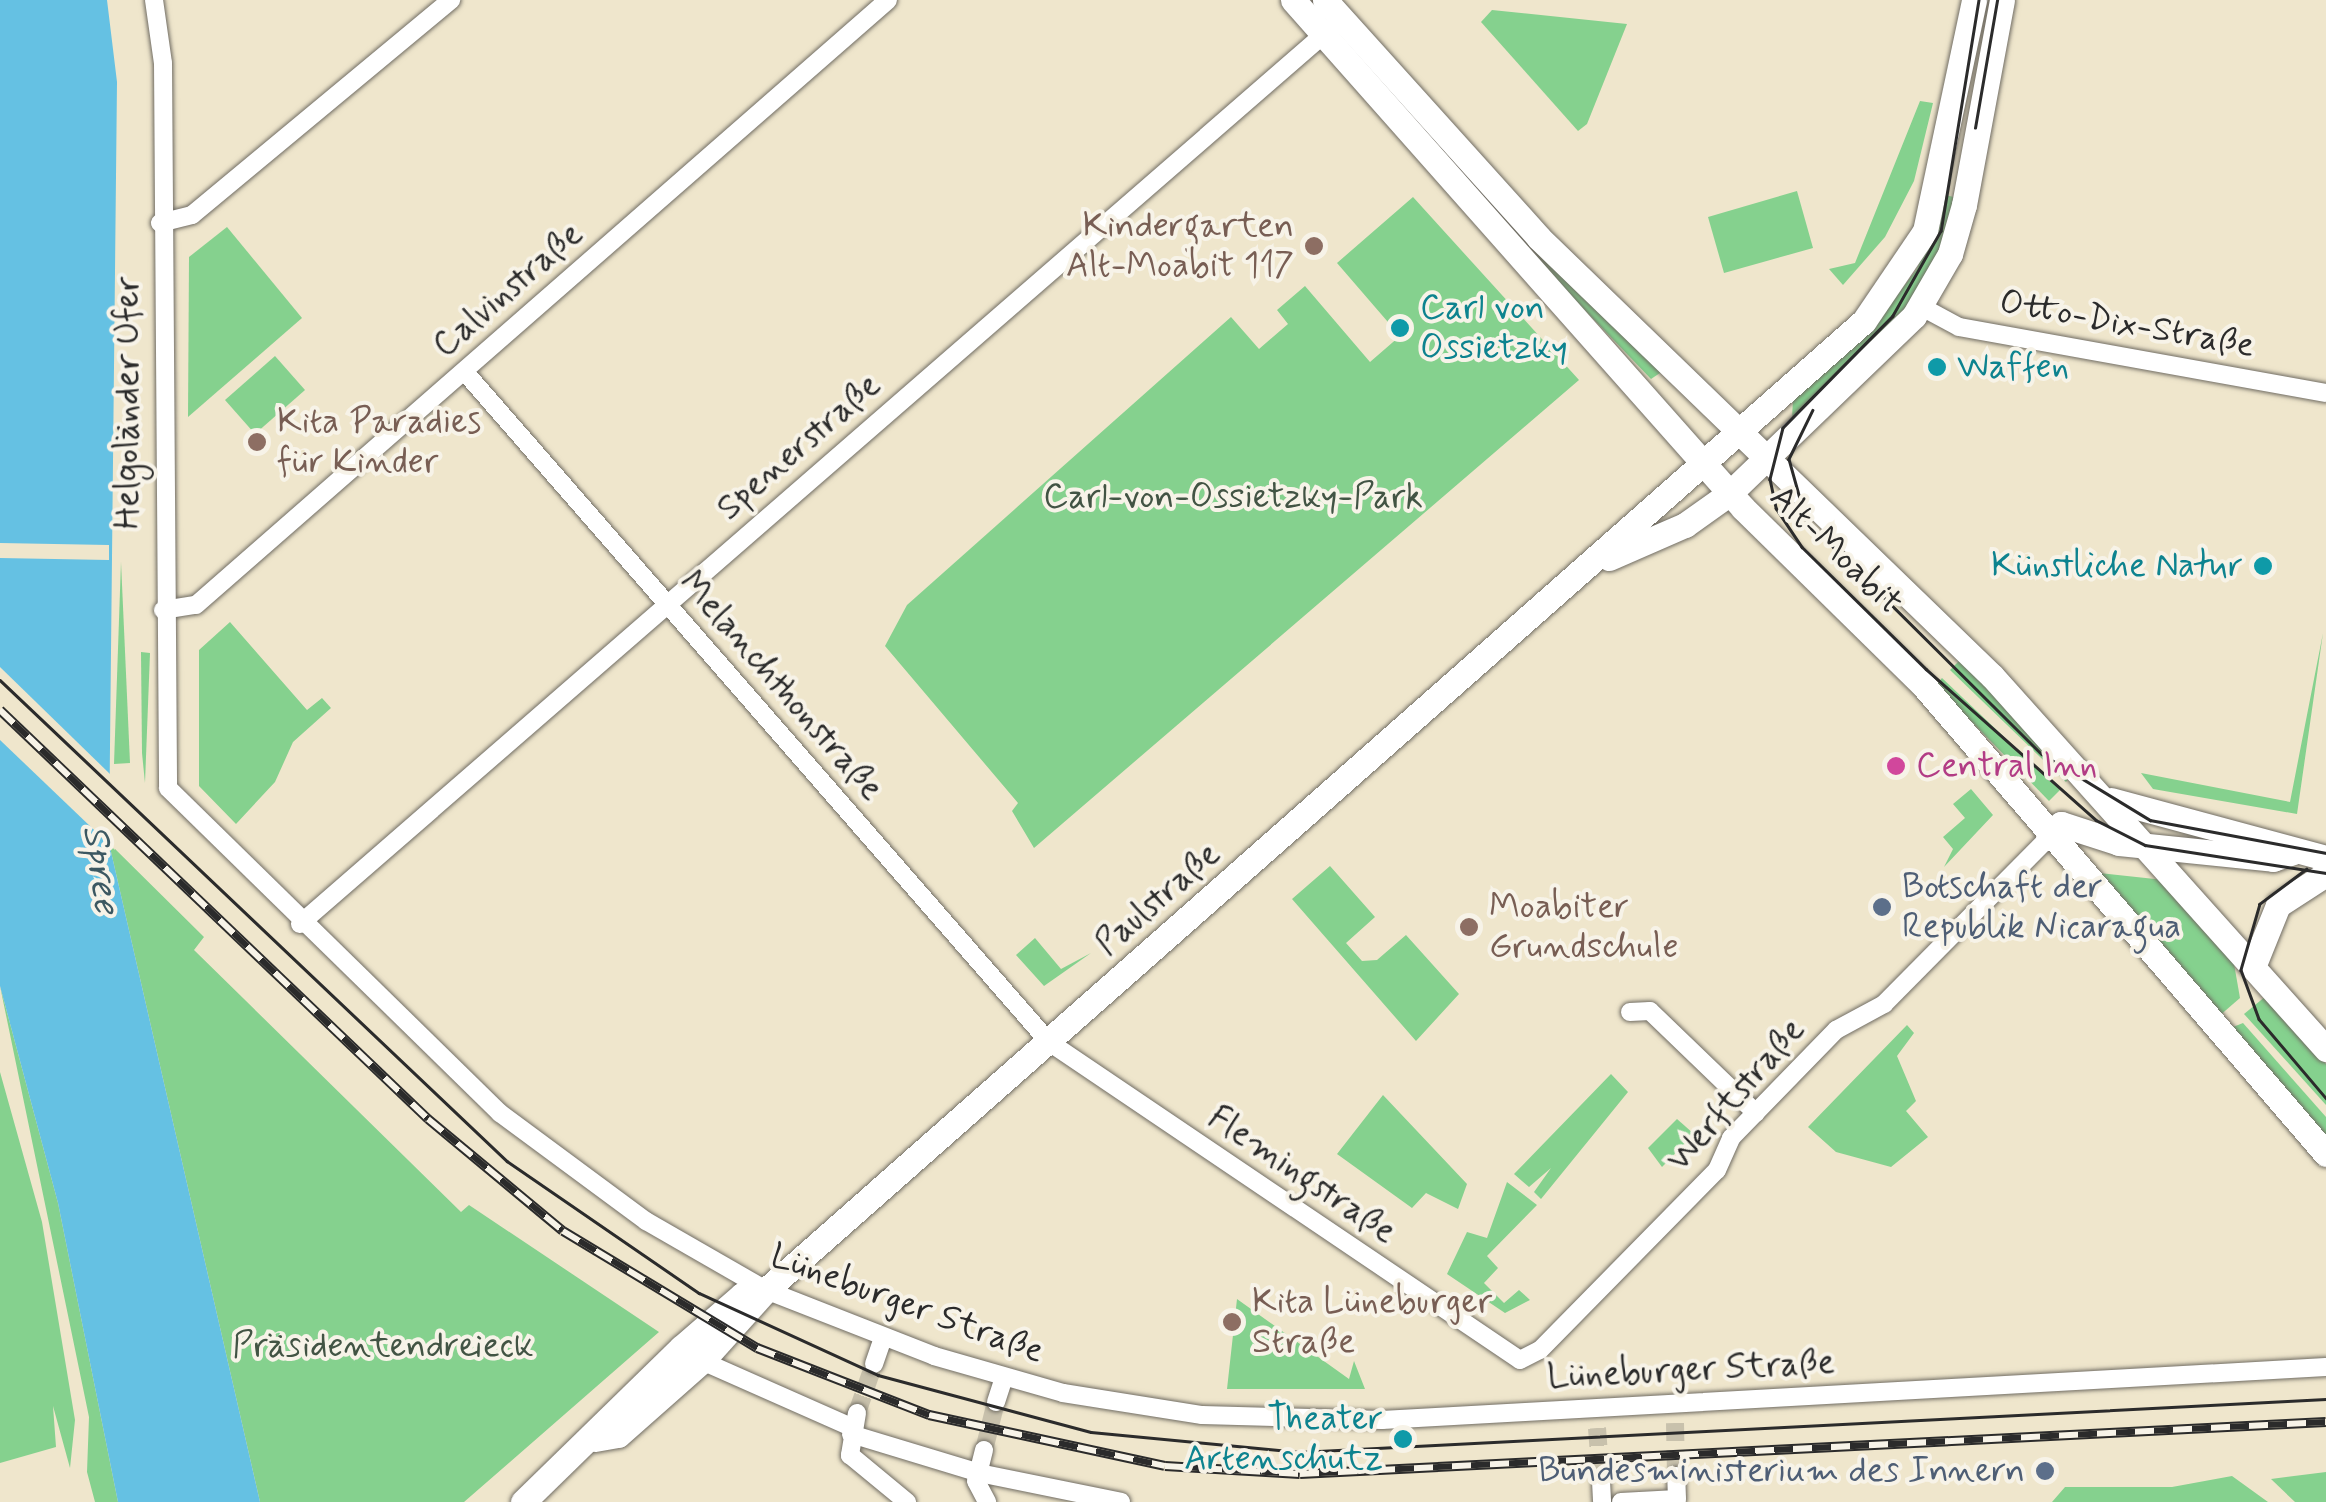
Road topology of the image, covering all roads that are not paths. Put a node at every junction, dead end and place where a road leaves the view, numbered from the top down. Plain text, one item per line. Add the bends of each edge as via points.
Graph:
1 (154, 0) edge
2 (452, 0) edge
3 (888, 0) edge
4 (1293, 0) edge
5 (1974, 0) edge
6 (2002, 0) edge
7 (1330, 18) edge
8 (160, 223) junction
9 (1920, 306) junction
10 (464, 372) junction
11 (2326, 393) edge
12 (1740, 431) junction
13 (1769, 461) junction
14 (1704, 464) junction
15 (1730, 493) junction
16 (1598, 563) junction
17 (668, 604) junction
18 (162, 610) junction
19 (2106, 798) junction
20 (177, 805) joint
21 (2055, 831) junction
22 (2146, 845) junction
23 (2293, 852) junction
24 (2326, 858) edge
25 (2326, 874) edge
26 (300, 924) junction
27 (2253, 968) junction
28 (1630, 1012) dead end
29 (1049, 1042) junction
30 (2326, 1050) edge
31 (1756, 1113) junction
32 (2326, 1154) edge
33 (766, 1290) junction
34 (884, 1338) junction
35 (1520, 1360) joint
36 (702, 1362) junction
37 (874, 1364) tunnel mouth
38 (2326, 1367) edge
39 (1004, 1377) junction
40 (996, 1402) tunnel mouth
41 (1674, 1404) junction
42 (1674, 1423) tunnel mouth
43 (854, 1425) junction
44 (594, 1440) junction
45 (984, 1450) tunnel mouth
46 (979, 1474) junction
47 (1676, 1476) dead end
48 (1601, 1481) tunnel mouth
49 (523, 1502) edge
50 (907, 1502) edge
51 (987, 1502) edge
52 (1121, 1502) edge
53 (1602, 1502) edge
54 (1622, 1502) edge

1 - 8 street, Helgoländer Ufer
2 - 8 street via 192,215
3 - 10 street, Calvinstraße
4 - 7 main road, Alt-Moabit
5 - 12 main road, Paulstraße via 1920,245 1864,321
6 - 9 main road via 1964,205
7 - 12 main road, Alt-Moabit via 1530,228
7 - 14 main road, Alt-Moabit
7 - 17 street, Spenerstraße
8 - 18 street, Helgoländer Ufer
9 - 11 street, Otto-Dix-Straße via 1959,327
9 - 13 main road, Paulstraße
10 - 17 street, Melanchthonstraße
10 - 18 street, Calvinstraße via 196,605
12 - 13 main road, Alt-Moabit
12 - 14 main road, Paulstraße
13 - 15 main road, Paulstraße
13 - 19 main road, Alt-Moabit
14 - 15 main road, Alt-Moabit
14 - 16 main road, Paulstraße
15 - 16 main road, Paulstraße via 1685,526
15 - 21 main road, Alt-Moabit
16 - 29 main road, Paulstraße
17 - 26 street, Spenerstraße
17 - 29 street, Melanchthonstraße
18 - 20 street, Helgoländer Ufer via 168,788
19 - 22 main road, Alt-Moabit
19 - 23 main road
20 - 26 street, Lüneburger Straße
21 - 22 main road
21 - 31 street, Werftstraße via 1884,1004 1854,1014
21 - 32 main road, Alt-Moabit
22 - 23 main road via 2272,859
22 - 27 main road, Alt-Moabit
23 - 24 main road
25 - 27 main road via 2278,904
26 - 33 street, Lüneburger Straße via 548,1153
27 - 30 main road, Alt-Moabit
28 - 31 street via 1650,1011
29 - 33 main road, Paulstraße
29 - 35 street, Flemingstraße
31 - 35 street, Werftstraße via 1699,1189 1540,1350
33 - 34 street, Lüneburger Straße
33 - 36 main road, Paulstraße
33 - 44 main road, Paulstraße via 742,1295 602,1416
34 - 37 street
34 - 39 street, Lüneburger Straße
36 - 43 street
36 - 44 main road, Paulstraße via 618,1435
38 - 41 street, Lüneburger Straße
39 - 40 street
39 - 41 street, Lüneburger Straße via 1152,1410 1270,1420 1596,1419
41 - 42 street
43 - 46 street
43 - 50 street via 850,1455
44 - 49 main road, Paulstraße
45 - 46 street
46 - 51 street
46 - 52 street
47 - 54 street via 1677,1499
48 - 53 street

